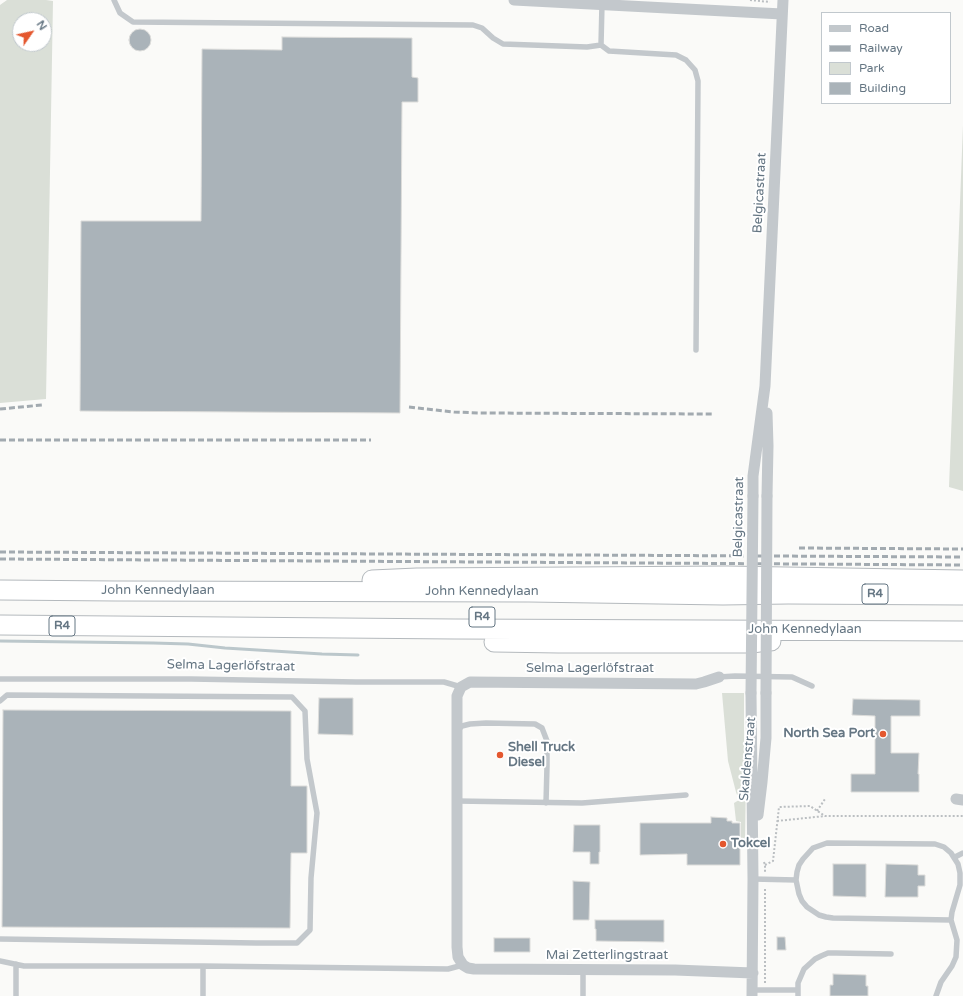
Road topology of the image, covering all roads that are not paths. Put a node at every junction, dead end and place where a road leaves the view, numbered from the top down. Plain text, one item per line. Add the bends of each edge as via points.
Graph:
1 (114, 0) edge
2 (514, 0) edge
3 (783, 0) edge
4 (602, 4) junction
5 (782, 14) junction
6 (601, 45) junction
7 (696, 350) dead end
8 (765, 386) junction
9 (759, 577) junction
10 (963, 580) edge
11 (0, 590) edge
12 (227, 591) junction
13 (963, 595) edge
14 (0, 615) edge
15 (963, 621) edge
16 (0, 625) edge
17 (123, 627) junction
18 (963, 631) edge
19 (765, 642) junction
20 (963, 642) edge
21 (719, 677) joint
22 (0, 679) edge
23 (812, 686) dead end
24 (461, 687) junction
25 (0, 701) edge
26 (457, 731) junction
27 (686, 795) dead end
28 (457, 801) junction
29 (546, 802) junction
30 (963, 853) edge
31 (955, 857) junction
32 (753, 879) junction
33 (796, 880) junction
34 (952, 920) junction
35 (0, 939) edge
36 (891, 954) dead end
37 (0, 961) edge
38 (16, 964) junction
39 (462, 965) junction
40 (203, 966) junction
41 (584, 969) junction
42 (753, 973) junction
43 (752, 993) edge
44 (798, 993) edge
45 (16, 996) edge
46 (203, 996) edge
47 (583, 996) edge
48 (936, 996) edge

1 - 6 lane via 120,14 133,22 473,25 482,28 504,44 587,47
2 - 4 street
3 - 5 street, Belgicastraat
4 - 5 street
4 - 6 lane
5 - 8 street, Belgicastraat
6 - 7 lane via 609,51 676,55 686,60 695,70 698,81
8 - 9 street, Belgicastraat, bridge via 767,496
8 - 9 street, Belgicastraat, bridge via 752,496
9 - 10 highway
9 - 12 highway, R4 via 417,578
9 - 19 street, bridge
11 - 12 highway, John Kennedylaan / R4
12 - 13 highway, John Kennedylaan / R4
14 - 15 highway, John Kennedylaan / R4
16 - 17 highway, John Kennedylaan / R4
17 - 18 highway, John Kennedylaan / R4
17 - 19 highway via 415,640 559,643
19 - 20 highway
19 - 32 street, Skaldenstraat, bridge via 766,738
19 - 32 street, Skaldenstraat, bridge via 751,693
21 - 23 lane via 792,677
21 - 24 street, Selma Lagerlöfstraat via 696,684 470,682
22 - 24 lane, Selma Lagerlöfstraat via 444,682
24 - 26 street via 457,696
25 - 35 lane via 6,695 292,697 305,712 307,759 317,813 311,878 310,930 297,943
26 - 28 street
26 - 29 lane via 462,726 486,722 535,724 542,728 547,741
27 - 29 lane via 582,803
28 - 29 lane
28 - 39 street via 457,947
30 - 31 lane
31 - 33 lane via 952,852 935,844 827,843 813,848 808,853 799,865
31 - 34 lane via 960,873 960,885
32 - 33 lane
32 - 42 street, Skaldenstraat
33 - 34 lane via 802,901 812,912 826,917
34 - 48 lane via 957,940 956,957
36 - 44 lane via 836,953 821,956 804,969 798,983
37 - 38 lane
38 - 40 lane
38 - 45 lane
39 - 40 lane via 448,969
39 - 41 street, Mai Zetterlingstraat via 474,969
40 - 46 lane
41 - 42 street, Mai Zetterlingstraat
41 - 47 lane
42 - 43 street, Skaldenstraat
43 - 44 lane via 765,990

